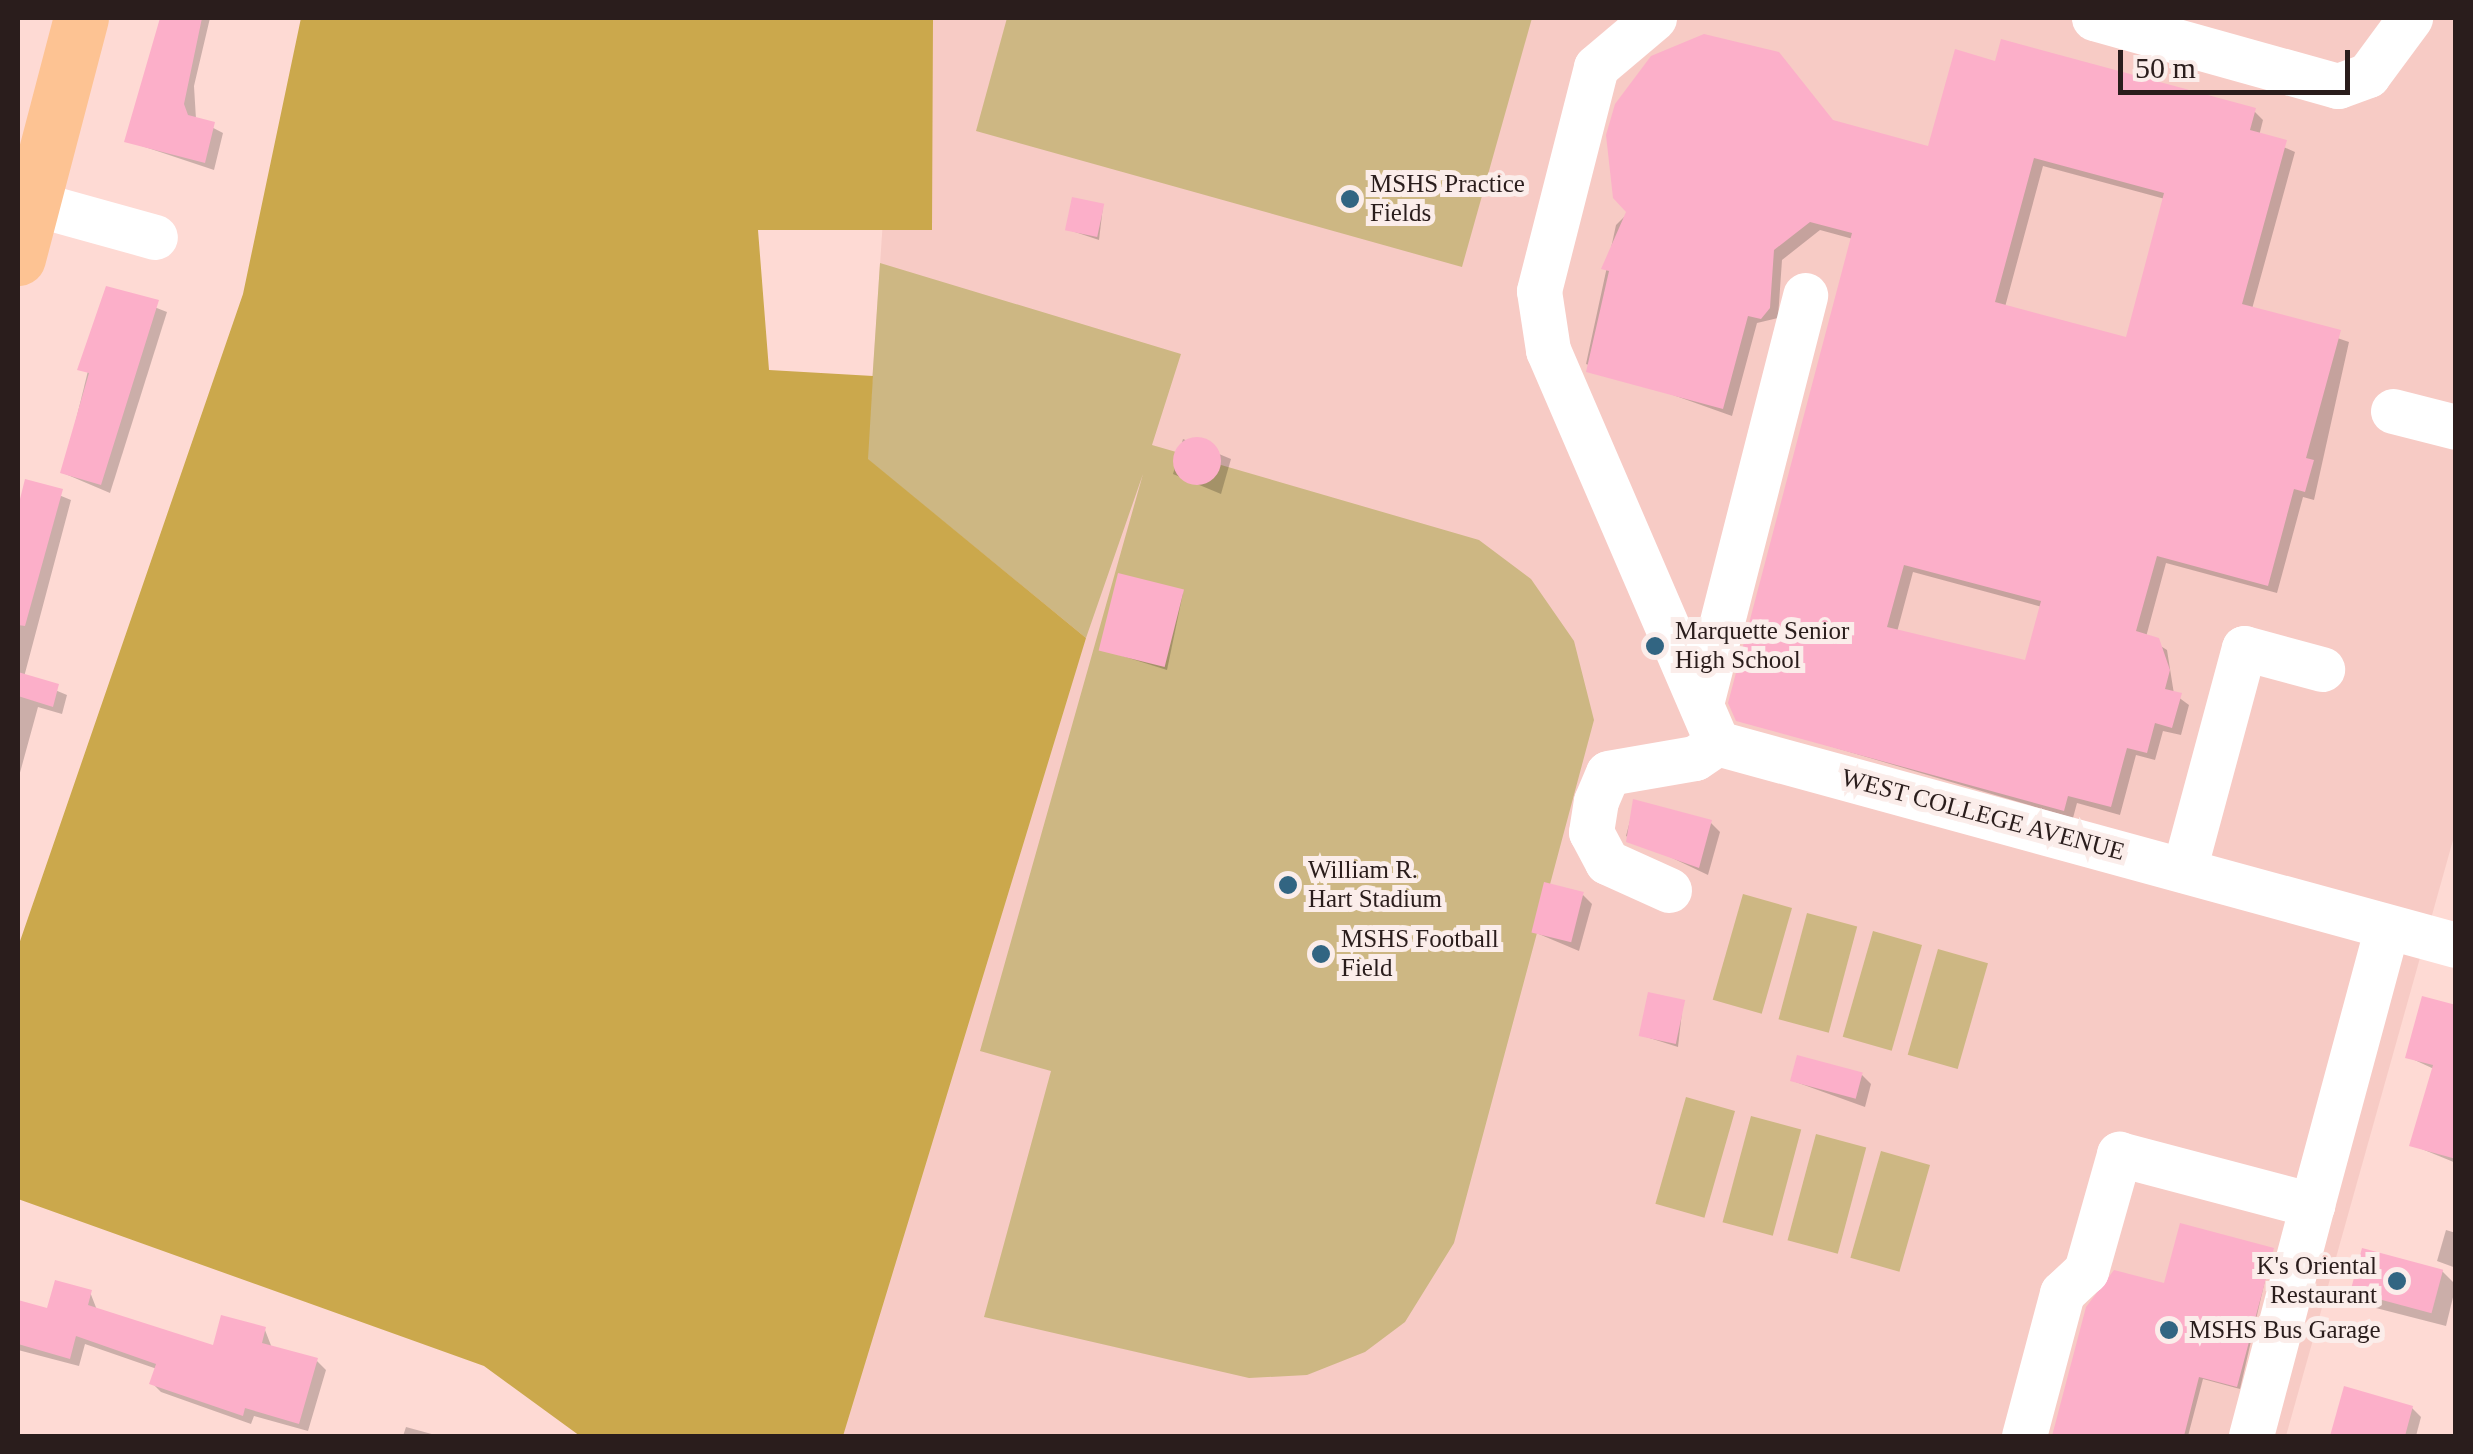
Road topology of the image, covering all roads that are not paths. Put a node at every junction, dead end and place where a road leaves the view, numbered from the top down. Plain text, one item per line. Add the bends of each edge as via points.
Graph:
1 (81, 18) edge
2 (1654, 18) edge
3 (2094, 18) edge
4 (2410, 18) edge
5 (26, 201) edge
6 (155, 238) dead end
7 (18, 258) edge
8 (1805, 295) dead end
9 (2393, 411) dead end
10 (2456, 427) edge
11 (2322, 669) dead end
12 (1709, 724) junction
13 (1586, 748) dead end
14 (1646, 760) junction
15 (2184, 870) junction
16 (1668, 890) dead end
17 (2387, 927) junction
18 (2456, 945) edge
19 (2312, 1205) junction
20 (2024, 1436) edge
21 (2250, 1436) edge

1 - 5 main road
2 - 12 street via 1596,67 1539,291 1548,350
3 - 4 street via 2338,86 2368,74
5 - 6 street
5 - 7 main road
8 - 12 street
9 - 10 street
11 - 15 street via 2244,648
12 - 14 street via 1696,758
12 - 15 street, WEST COLLEGE AVENUE
13 - 14 street
14 - 16 street via 1608,773 1591,832 1607,862
15 - 17 street, WEST COLLEGE AVENUE
17 - 18 street, WEST COLLEGE AVENUE
17 - 19 street
19 - 20 street via 2118,1154 2086,1271 2062,1294
19 - 21 street

